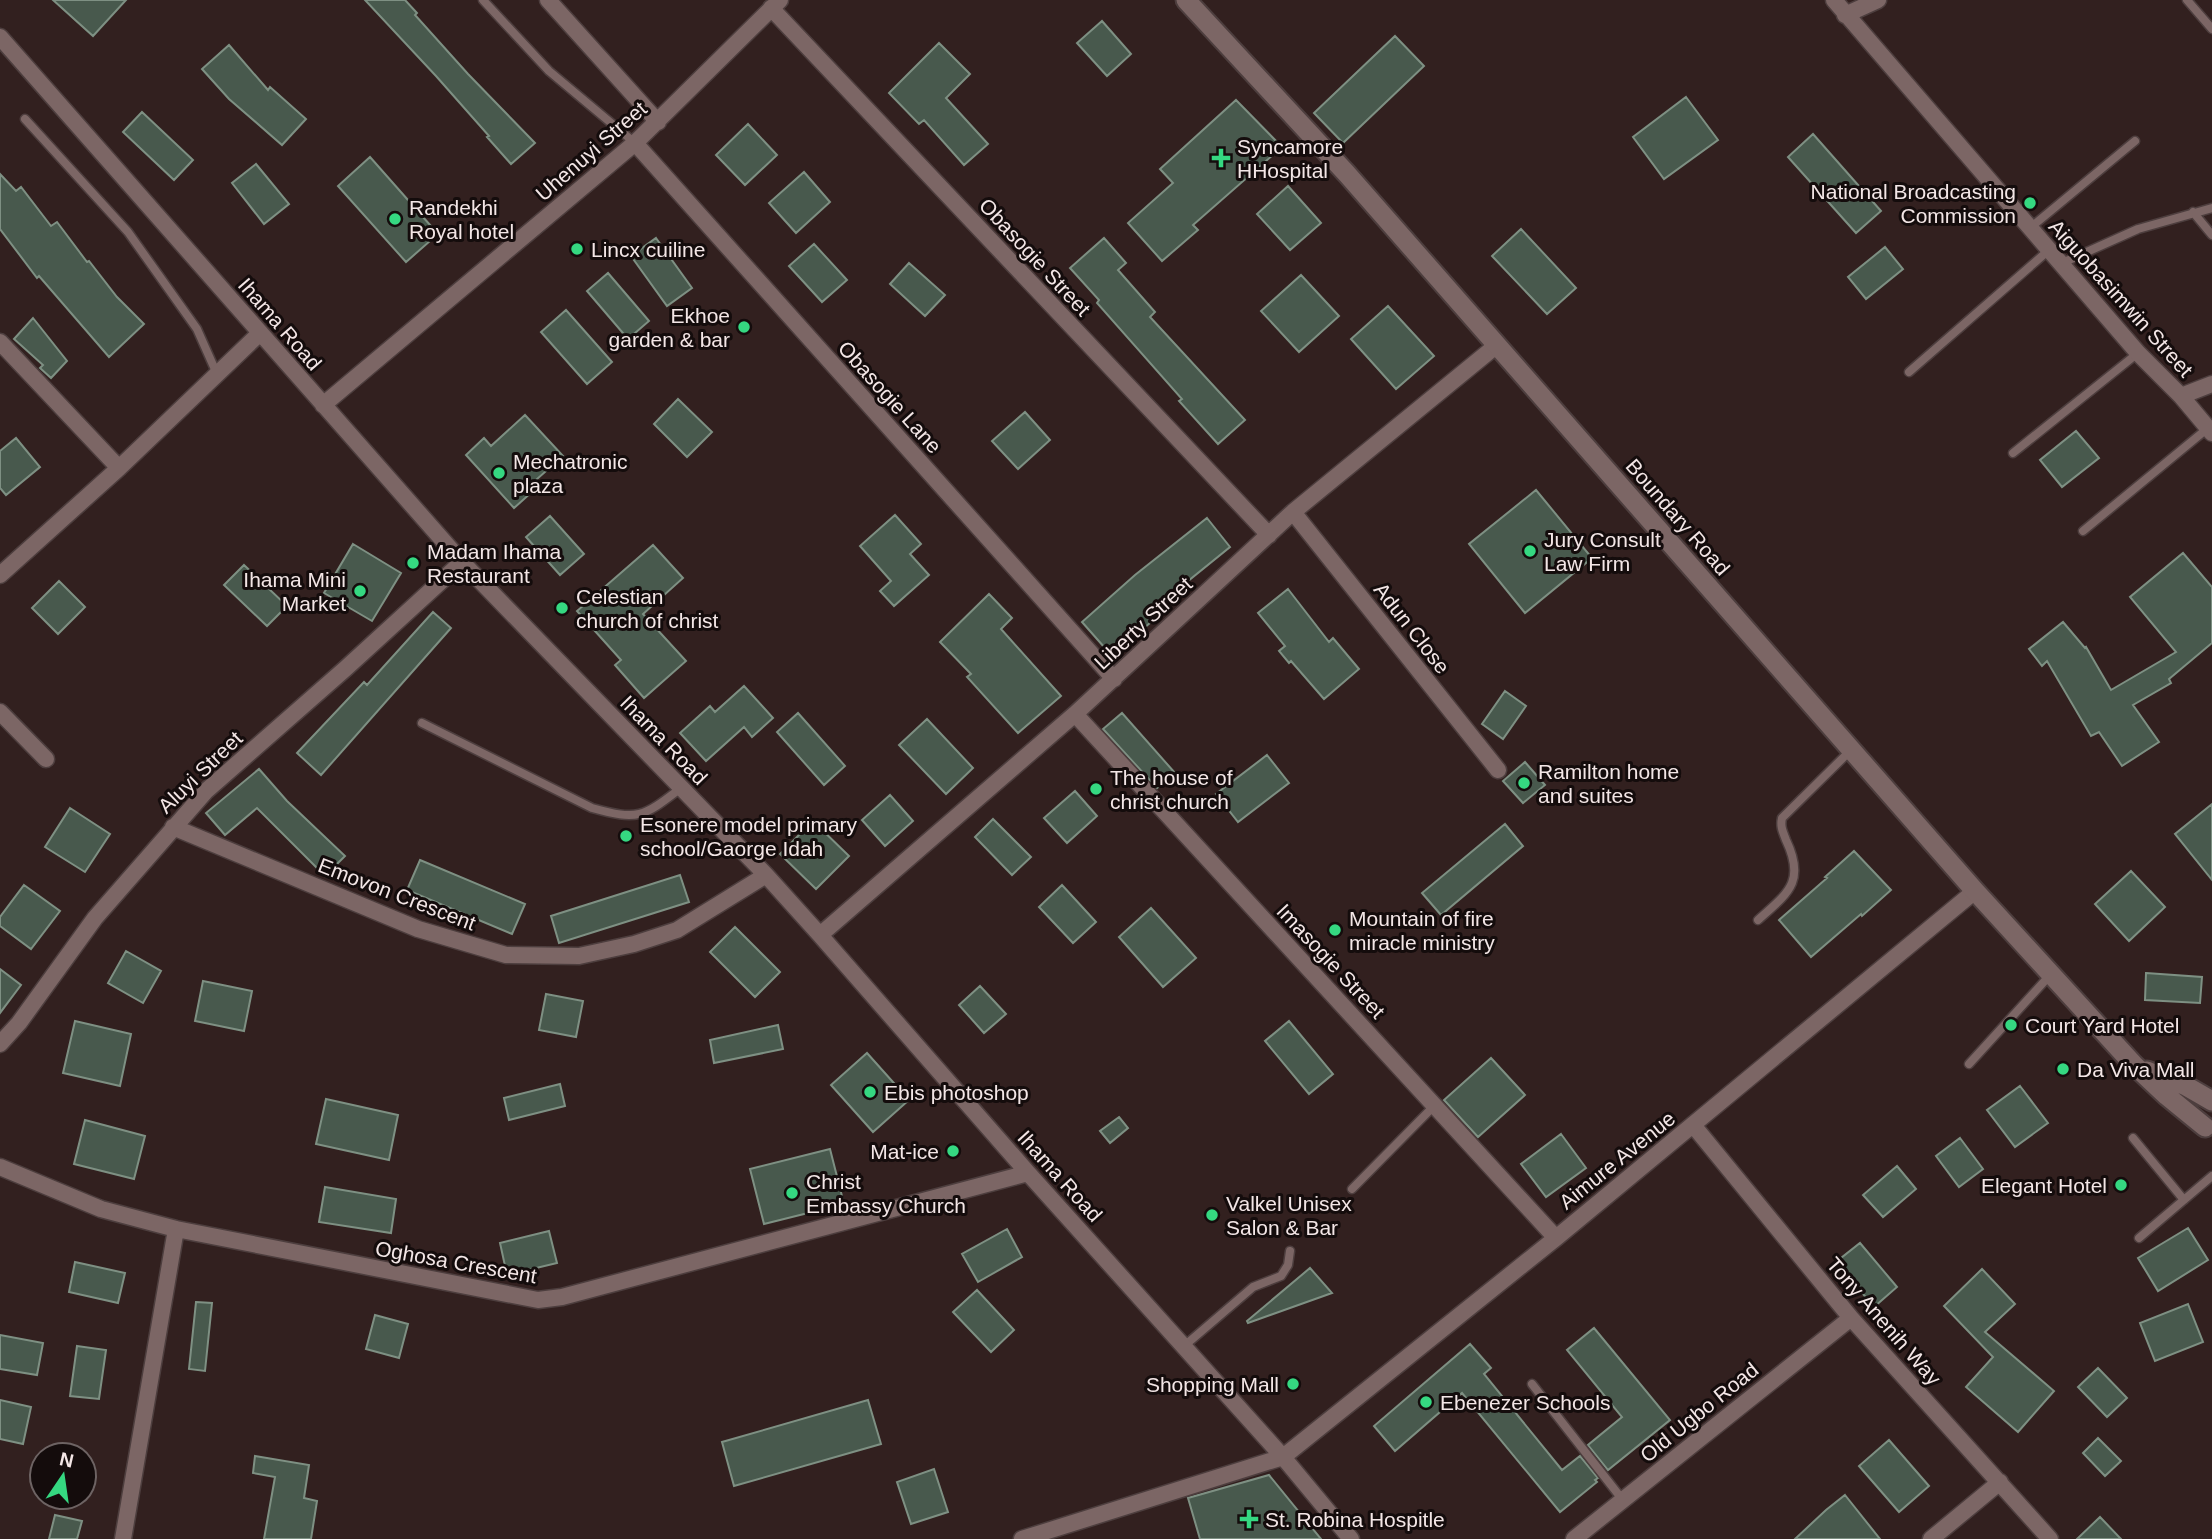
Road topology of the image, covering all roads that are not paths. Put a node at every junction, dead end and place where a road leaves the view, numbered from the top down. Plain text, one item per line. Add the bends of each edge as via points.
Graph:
1 (483, 0) edge
2 (548, 0) edge
3 (1186, 0) edge
4 (1834, 0) edge
5 (1878, 0) edge
6 (2188, 0) edge
7 (775, 4) edge
8 (1845, 15) junction
9 (2212, 29) edge
10 (0, 37) edge
11 (25, 119) dead end
12 (658, 122) junction
13 (2135, 141) dead end
14 (635, 143) junction
15 (2212, 208) edge
16 (2193, 212) junction
17 (2030, 228) junction
18 (2212, 235) edge
19 (2049, 250) junction
20 (2060, 264) junction
21 (260, 333) junction
22 (0, 342) edge
23 (1497, 345) junction
24 (2138, 354) junction
25 (1909, 372) dead end
26 (217, 373) junction
27 (2212, 384) edge
28 (2181, 396) junction
29 (323, 405) junction
30 (2210, 430) edge
31 (2013, 453) dead end
32 (119, 468) junction
33 (1293, 512) junction
34 (2083, 530) dead end
35 (1269, 535) junction
36 (463, 562) junction
37 (0, 575) edge
38 (1114, 678) junction
39 (0, 712) edge
40 (1074, 714) junction
41 (422, 723) dead end
42 (1851, 750) junction
43 (47, 758) dead end
44 (1498, 769) dead end
45 (681, 788) junction
46 (173, 827) junction
47 (766, 875) junction
48 (1975, 891) junction
49 (1758, 920) dead end
50 (820, 936) junction
51 (2051, 974) junction
52 (0, 1044) edge
53 (1969, 1064) dead end
54 (2134, 1065) junction
55 (2212, 1101) edge
56 (1435, 1105) junction
57 (1693, 1125) junction
58 (2210, 1125) edge
59 (2133, 1138) dead end
60 (0, 1167) edge
61 (1028, 1173) junction
62 (2212, 1176) edge
63 (1352, 1189) dead end
64 (2184, 1200) junction
65 (176, 1229) junction
66 (1556, 1238) junction
67 (2140, 1238) dead end
68 (1290, 1251) dead end
69 (1851, 1318) junction
70 (1183, 1347) junction
71 (1532, 1384) dead end
72 (1283, 1457) junction
73 (2000, 1482) junction
74 (1622, 1499) junction
75 (123, 1539) edge
76 (1022, 1539) edge
77 (1351, 1539) edge
78 (1574, 1539) edge
79 (1931, 1539) edge
80 (2050, 1539) edge

1 - 14 lane via 549,71
2 - 12 street
3 - 23 street, Boundary Road via 1348,174
4 - 8 street, Aiguobasimwin Street
5 - 8 street
6 - 9 lane
7 - 12 street, Uhenuyi Street
7 - 35 street, Obasogie Street
8 - 17 street, Aiguobasimwin Street
10 - 21 street, Ihama Road
11 - 26 lane via 128,232 197,329
12 - 14 street, Uhenuyi Street
13 - 17 lane
14 - 29 street, Uhenuyi Street
14 - 38 street, Obasogie Lane
15 - 16 lane
16 - 18 lane
16 - 20 lane via 2138,229
17 - 19 street, Aiguobasimwin Street
19 - 20 street, Aiguobasimwin Street
19 - 25 lane
20 - 24 street, Aiguobasimwin Street
21 - 26 street
21 - 29 street, Ihama Road
22 - 32 street
23 - 33 street, Liberty Street
23 - 42 street, Boundary Road
24 - 28 street, Aiguobasimwin Street
24 - 31 lane
26 - 32 street
27 - 28 street
28 - 30 street, Aiguobasimwin Street
29 - 36 street, Ihama Road
30 - 34 lane
32 - 37 street
33 - 35 street, Liberty Street
33 - 44 street, Adun Close
35 - 38 street, Liberty Street
36 - 45 street, Ihama Road
36 - 46 street, Aluyi Street via 206,791
38 - 40 street, Liberty Street
39 - 43 street
40 - 50 street, Liberty Street
40 - 56 street, Imasogie Street
41 - 45 lane via 592,808 616,815 650,812
42 - 48 street, Boundary Road
42 - 49 lane via 1782,818 1781,827 1795,857 1793,884
45 - 47 street, Ihama Road
46 - 47 street, Emovon Crescent via 418,929 506,955 579,956 634,944 677,930
46 - 52 street, Aluyi Street via 95,918
47 - 50 street, Ihama Road
48 - 51 street, Boundary Road
48 - 57 street, Aimure Avenue
50 - 61 street, Ihama Road
51 - 53 lane
51 - 54 street, Boundary Road
54 - 55 street, Boundary Road
54 - 58 street, Boundary Road via 2167,1096
56 - 63 lane
56 - 66 street, Imasogie Street
57 - 66 street, Aimure Avenue
57 - 69 street, Tony Anenih Way
59 - 64 lane
60 - 65 street, Oghosa Crescent via 101,1209
61 - 65 street, Oghosa Crescent via 538,1300
61 - 70 street, Ihama Road
62 - 64 lane
64 - 67 lane
65 - 75 street
66 - 72 street, Aimure Avenue
68 - 70 lane via 1281,1276 1253,1287
69 - 73 street, Tony Anenih Way
69 - 74 street, Old Ugbo Road
70 - 72 street, Ihama Road
71 - 74 lane
72 - 76 street
72 - 77 street, Ihama Road
73 - 79 street
73 - 80 street, Tony Anenih Way
74 - 78 street, Old Ugbo Road

